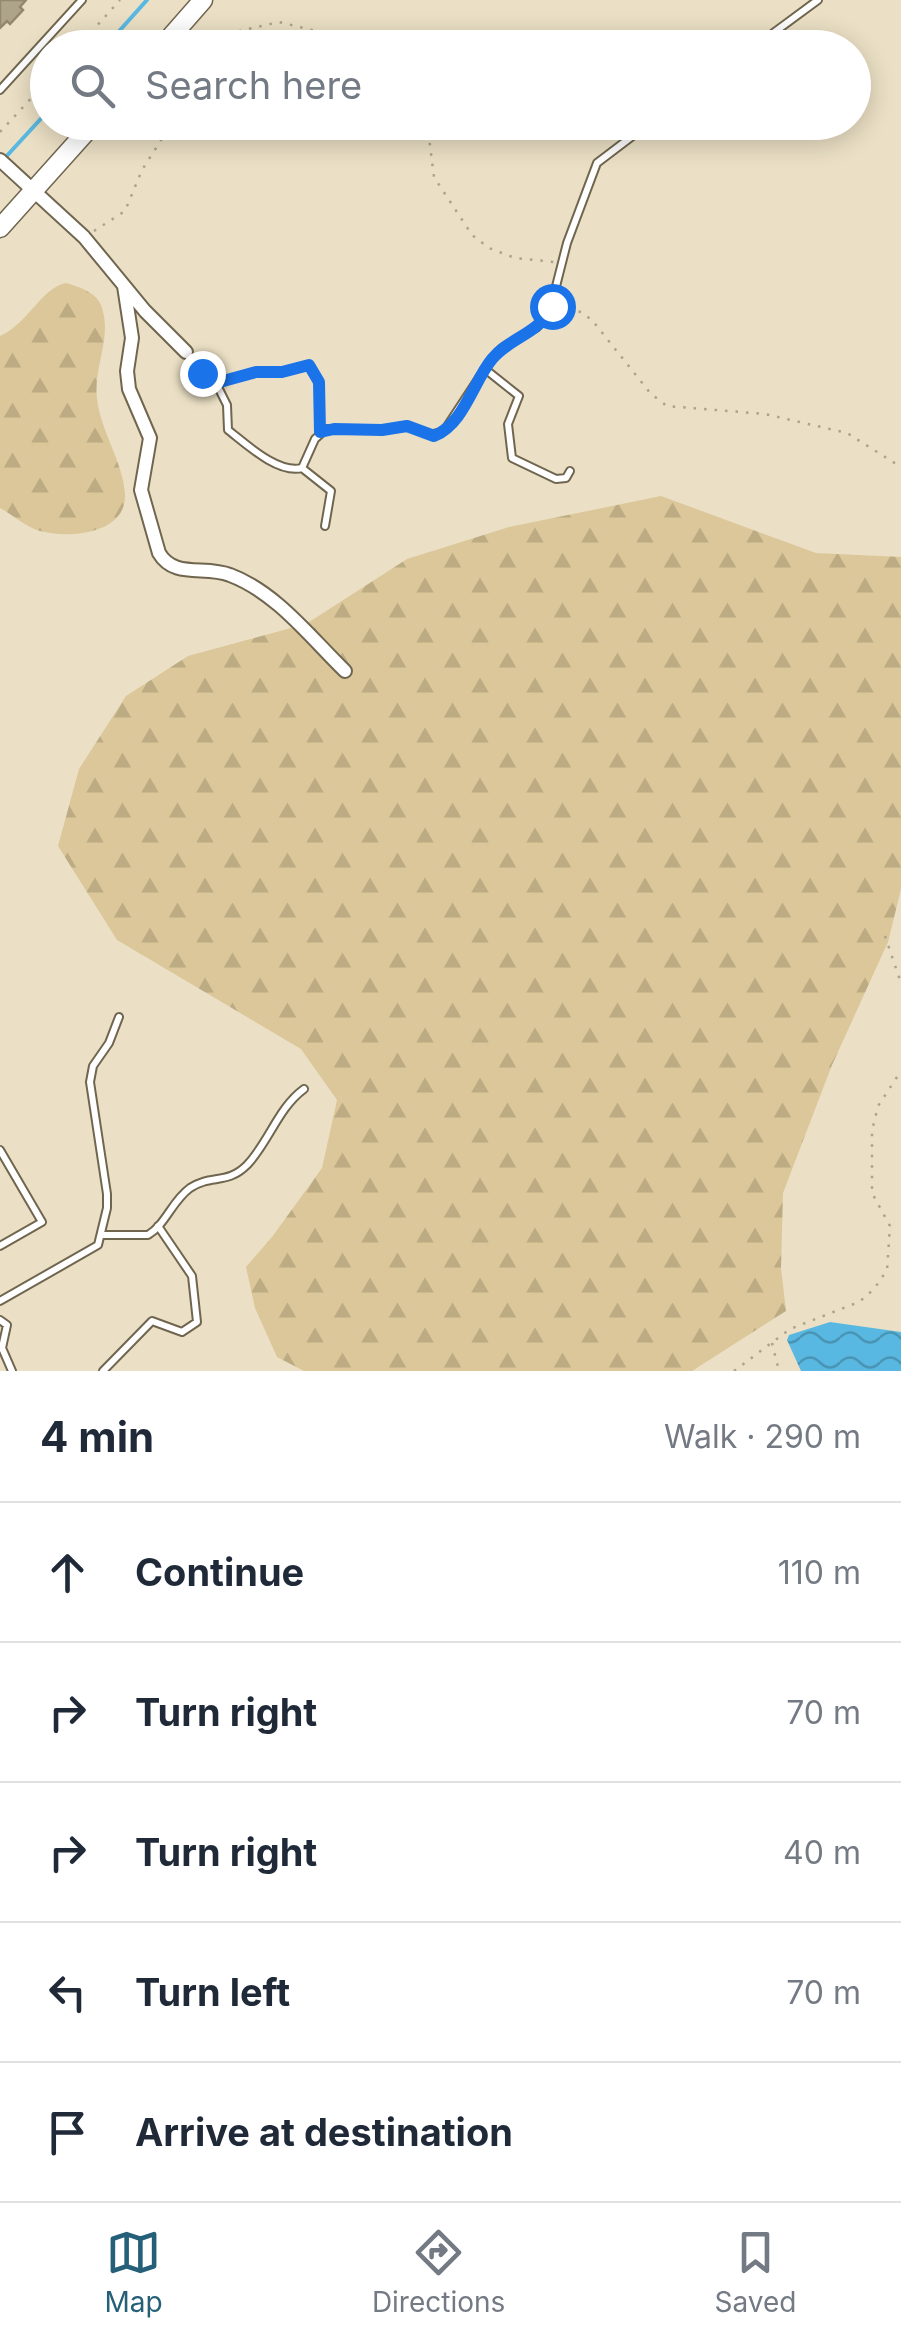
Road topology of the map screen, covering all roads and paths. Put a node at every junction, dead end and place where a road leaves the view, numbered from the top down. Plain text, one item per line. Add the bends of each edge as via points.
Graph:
1 (82, 0) edge
2 (120, 0) edge
3 (203, 0) edge
4 (818, 0) edge
5 (55, 30) edge
6 (93, 30) edge
7 (177, 30) edge
8 (244, 30) edge
9 (311, 30) edge
10 (777, 30) edge
11 (30, 57) edge
12 (0, 90) edge
13 (30, 100) edge
14 (0, 132) edge
15 (79, 140) edge
16 (160, 140) edge
17 (429, 140) edge
18 (627, 140) edge
19 (0, 160) edge
20 (34, 190) junction
21 (0, 228) edge
22 (84, 237) junction
23 (563, 262) junction
24 (124, 286) junction
25 (552, 306) junction
26 (186, 352) joint
27 (485, 369) junction
28 (216, 383) junction
29 (320, 432) junction
30 (901, 467) edge
31 (302, 468) junction
32 (570, 471) dead end
33 (325, 526) dead end
34 (345, 671) dead end
35 (886, 936) dead end
36 (901, 983) edge
37 (119, 1016) dead end
38 (901, 1071) edge
39 (304, 1089) dead end
40 (0, 1150) edge
41 (158, 1226) junction
42 (101, 1234) junction
43 (0, 1246) edge
44 (0, 1300) edge
45 (0, 1320) edge
46 (772, 1342) junction
47 (12, 1371) edge
48 (103, 1371) edge
49 (734, 1371) edge
50 (779, 1371) edge

1 - 5 lane
2 - 6 path
3 - 7 street
4 - 10 lane
8 - 9 path via 279,22
11 - 12 lane
13 - 14 path
15 - 20 street
16 - 22 path via 126,211
17 - 23 path via 434,177 472,235 515,258
18 - 23 lane via 597,163
19 - 20 street
20 - 21 street
20 - 22 street
22 - 24 street
23 - 25 lane
24 - 26 street
24 - 34 street via 132,338 129,388 150,438 141,490 158,553 176,570 221,572 266,596
25 - 27 lane via 544,321 502,348
25 - 30 path via 592,320 667,406 765,414 847,433
26 - 28 lane
27 - 29 lane via 438,435 407,426
27 - 32 lane via 520,396 508,418 512,458 556,479
28 - 29 lane via 309,365 319,382
28 - 31 lane via 227,405 228,430 267,458
29 - 31 lane
31 - 33 lane via 331,490
35 - 36 path
37 - 42 lane via 90,1082 107,1194
38 - 46 path via 878,1106 872,1132 872,1193 890,1226 887,1270 858,1302
39 - 41 lane via 244,1168 225,1181 194,1185
40 - 43 lane via 42,1222
41 - 42 lane via 148,1235
41 - 48 lane via 192,1276 197,1322 182,1332 152,1322
42 - 44 lane via 98,1245
45 - 47 lane via 8,1325 2,1348
46 - 49 path
46 - 50 path

